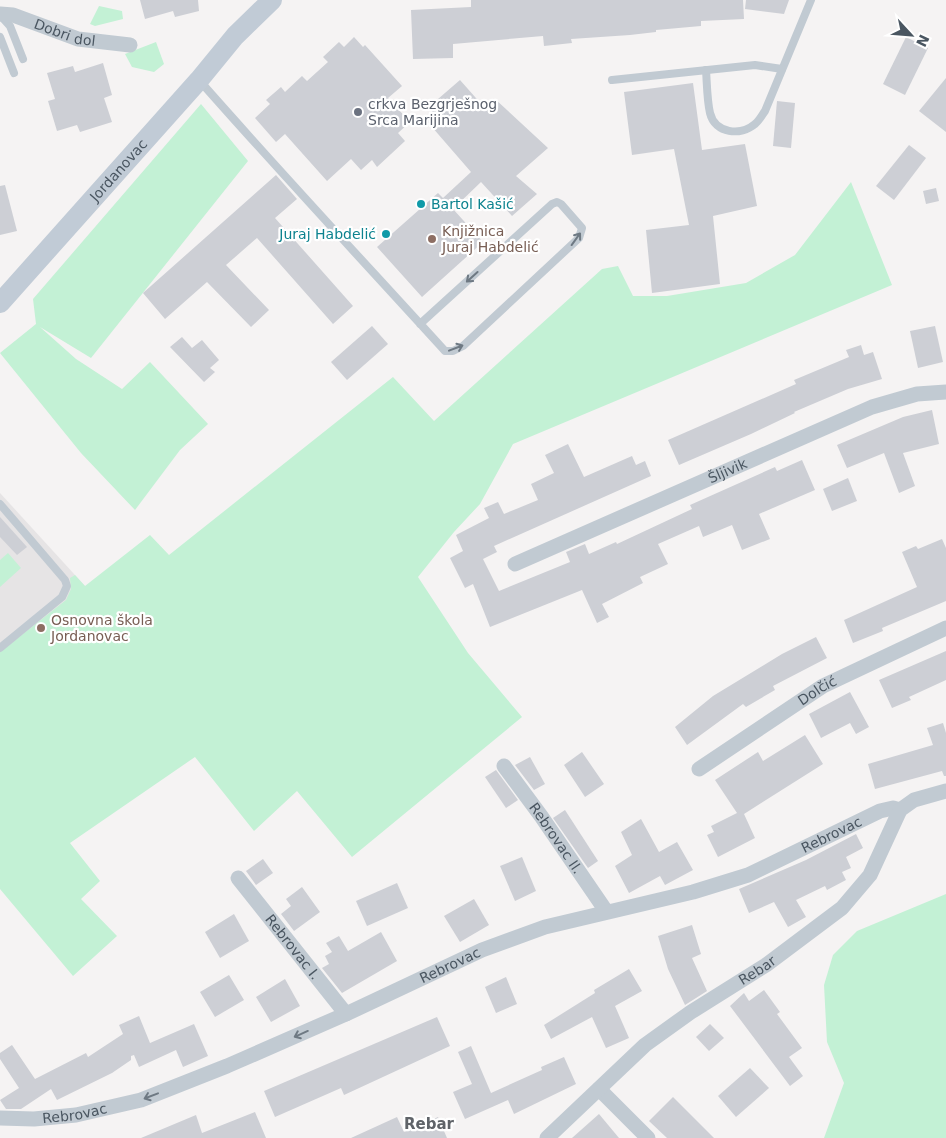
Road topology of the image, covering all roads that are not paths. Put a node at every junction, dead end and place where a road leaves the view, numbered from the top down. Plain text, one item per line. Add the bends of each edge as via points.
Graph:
1 (257, 0) edge
2 (272, 0) edge
3 (811, 0) edge
4 (0, 15) edge
5 (235, 36) junction
6 (0, 37) edge
7 (130, 45) dead end
8 (23, 59) dead end
9 (782, 69) junction
10 (706, 70) junction
11 (14, 73) dead end
12 (199, 80) junction
13 (612, 80) dead end
14 (0, 303) edge
15 (420, 324) junction
16 (946, 392) edge
17 (0, 504) edge
18 (515, 564) dead end
19 (946, 628) edge
20 (0, 648) edge
21 (504, 766) dead end
22 (699, 769) dead end
23 (946, 791) edge
24 (900, 810) junction
25 (238, 878) dead end
26 (606, 911) junction
27 (346, 1014) junction
28 (599, 1089) junction
29 (0, 1118) edge
30 (547, 1138) edge
31 (648, 1138) edge

1 - 5 main road, Jordanovac
2 - 5 main road, Jordanovac
3 - 9 lane
4 - 7 street, Dobri dol via 13,15 78,40
4 - 8 lane via 10,26
5 - 12 main road, Jordanovac
6 - 11 lane
9 - 10 lane via 755,65
9 - 10 lane via 765,111 755,124 730,132 718,126 710,115
10 - 13 lane
12 - 14 main road, Jordanovac
12 - 15 lane
15 -> 15 lane via 445,351 463,346 579,238 582,228 561,204 552,204
16 - 18 street, Šljivik via 917,394 872,406
17 - 20 lane via 67,586 62,597
19 - 22 street, Dolčić via 823,686
21 - 26 street, Rebrovac II.
23 - 24 street via 914,800
24 - 26 street, Rebrovac via 880,810 748,875 693,892
24 - 28 street, Rebar via 870,874 842,908 766,965 645,1045
25 - 27 street, Rebrovac I.
26 - 27 street, Rebrovac via 545,927 482,950
27 -> 29 street, Rebrovac via 141,1100 76,1114 34,1119
28 - 30 street, Rebar
28 - 31 street

